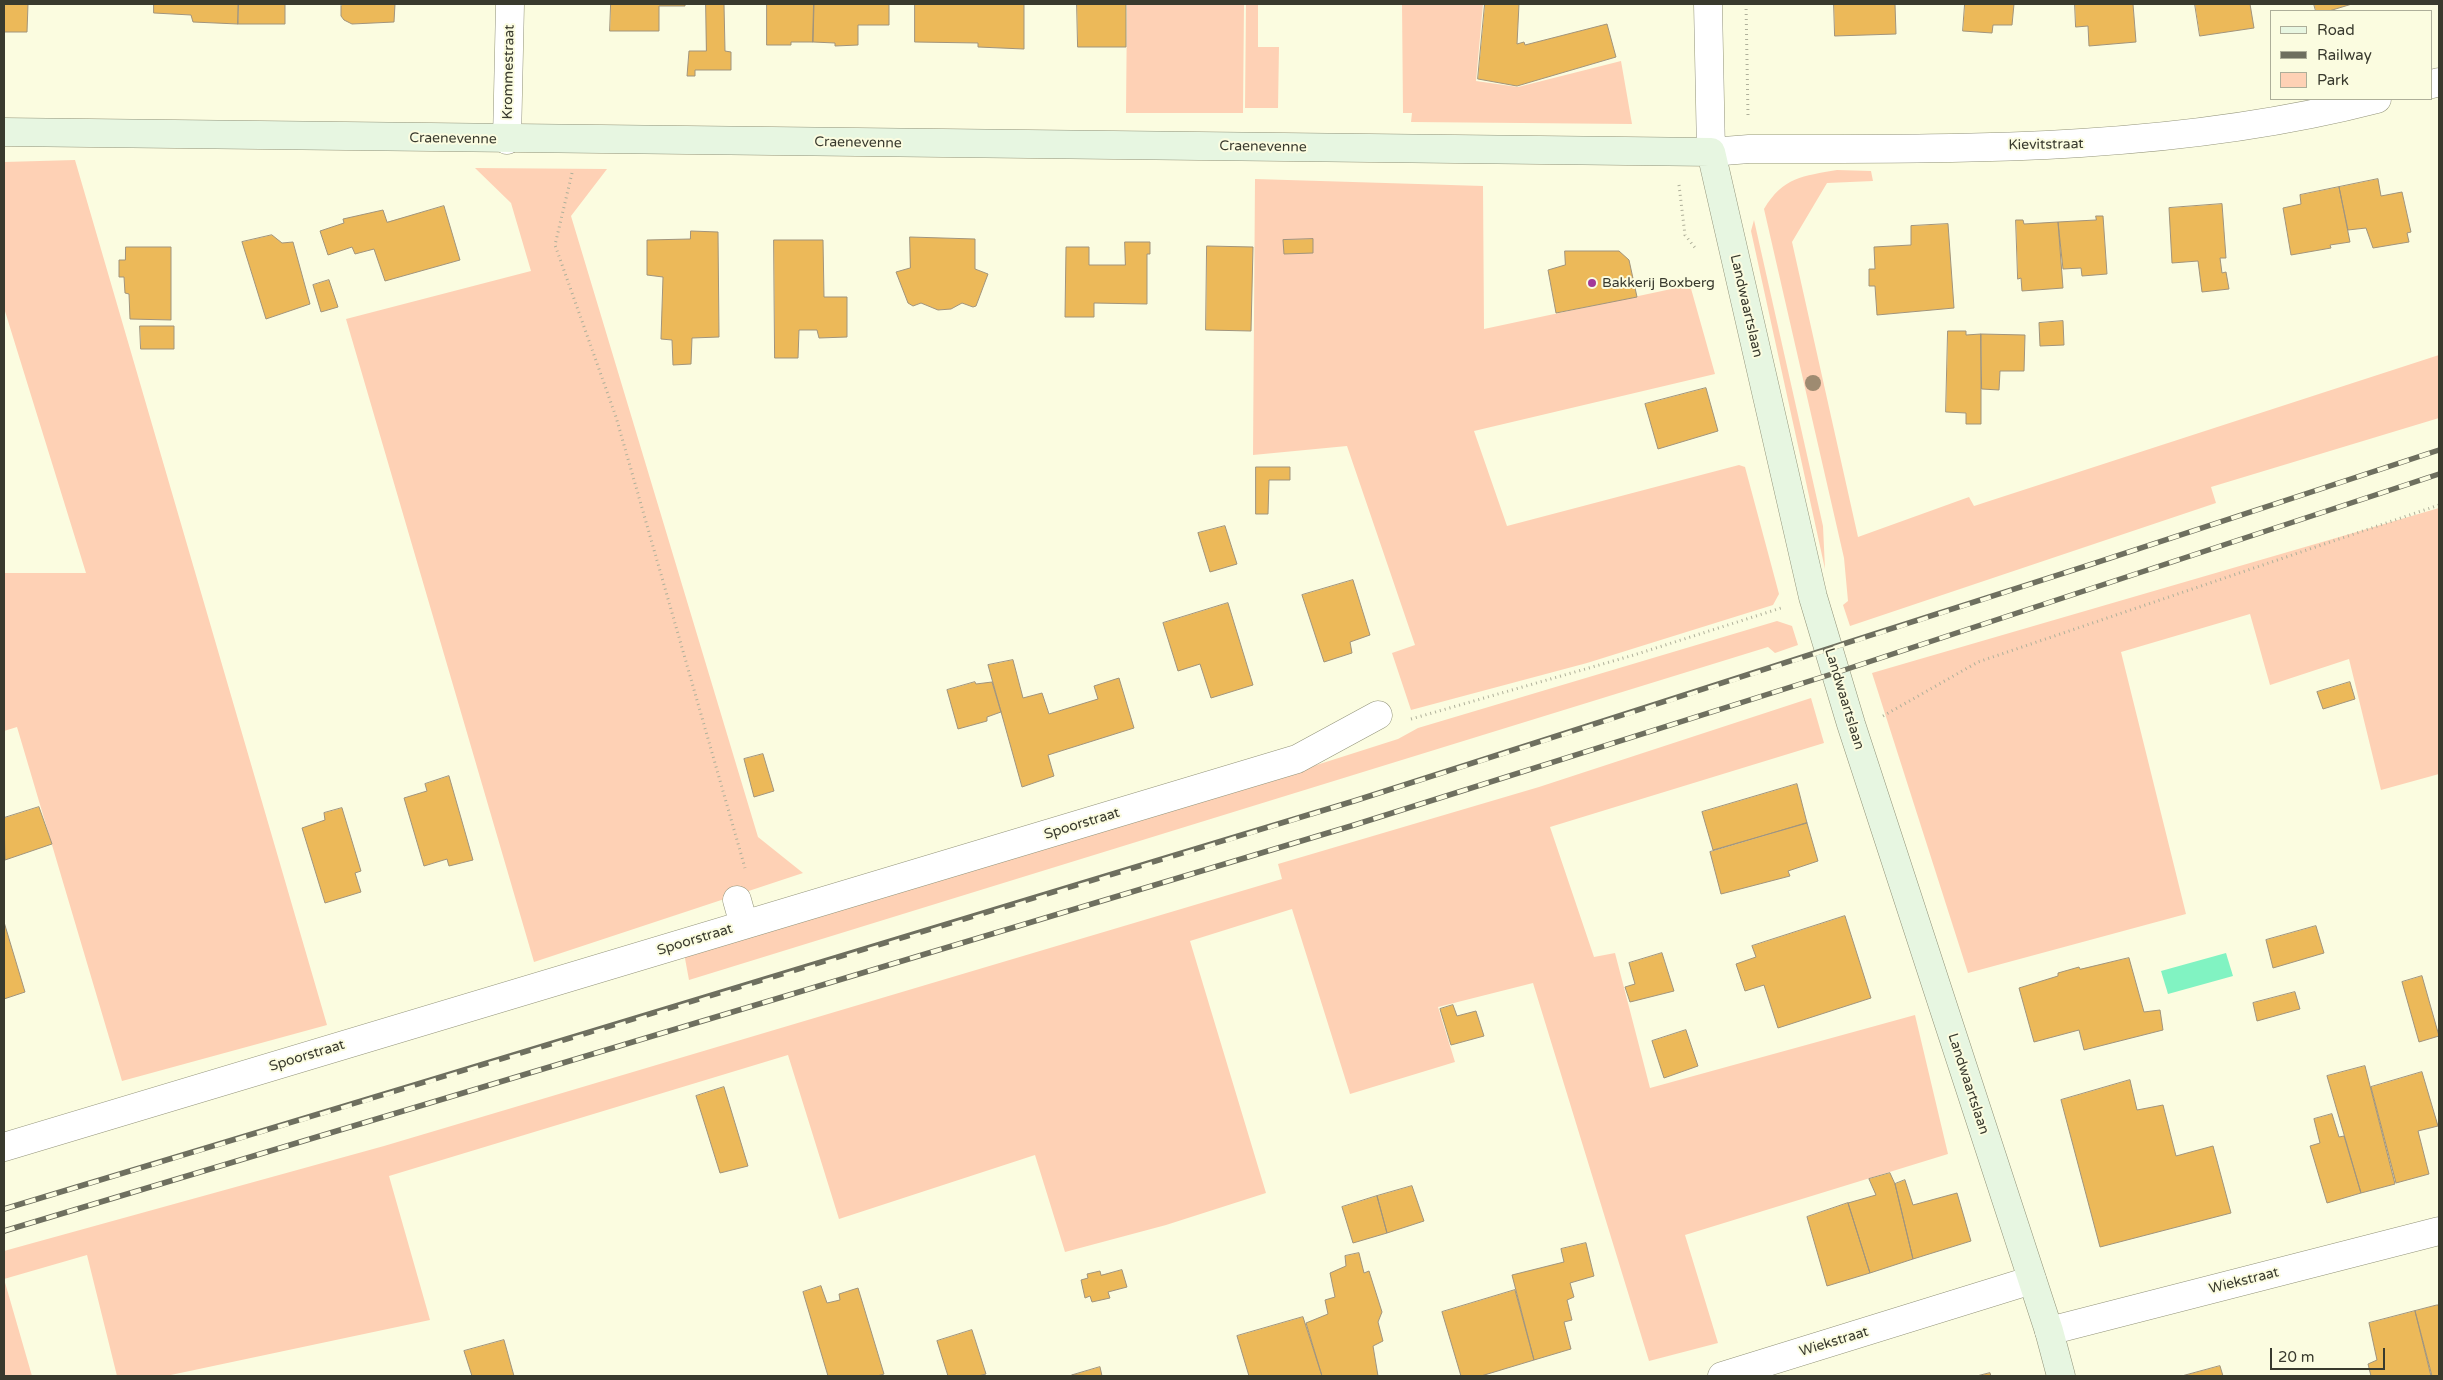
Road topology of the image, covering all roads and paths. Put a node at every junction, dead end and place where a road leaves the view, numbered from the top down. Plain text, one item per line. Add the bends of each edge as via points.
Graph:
1 (510, 4) edge
2 (1708, 4) edge
3 (1746, 4) edge
4 (2373, 100) edge
5 (4, 132) edge
6 (507, 140) junction
7 (1749, 149) junction
8 (1711, 152) junction
9 (573, 168) dead end
10 (2439, 505) edge
11 (1786, 606) dead end
12 (1378, 715) dead end
13 (1414, 719) dead end
14 (1852, 728) junction
15 (740, 913) junction
16 (4, 1147) edge
17 (2439, 1231) edge
18 (2032, 1280) junction
19 (2049, 1331) junction
20 (1722, 1376) edge
21 (2061, 1376) edge

1 - 6 street, Krommestraat
2 - 8 street, Landwaartslaan
3 - 7 path
4 - 7 street, Kievitstraat via 2316,115 2211,131 2090,144
5 - 6 street, Craenevenne
6 - 8 street, Craenevenne
7 - 8 street, Kievitstraat
8 - 14 street, Landwaartslaan via 1813,598
9 - 15 path via 555,245 616,417 745,868
10 - 14 path via 1978,662 1875,721
11 - 13 path via 1634,655
12 - 15 street, Spoorstraat via 1297,759
14 - 18 street, Landwaartslaan
15 - 16 street, Spoorstraat
17 - 19 street, Wiekstraat
18 - 19 street, Landwaartslaan
18 - 20 street, Wiekstraat
19 - 21 street, Landwaartslaan

